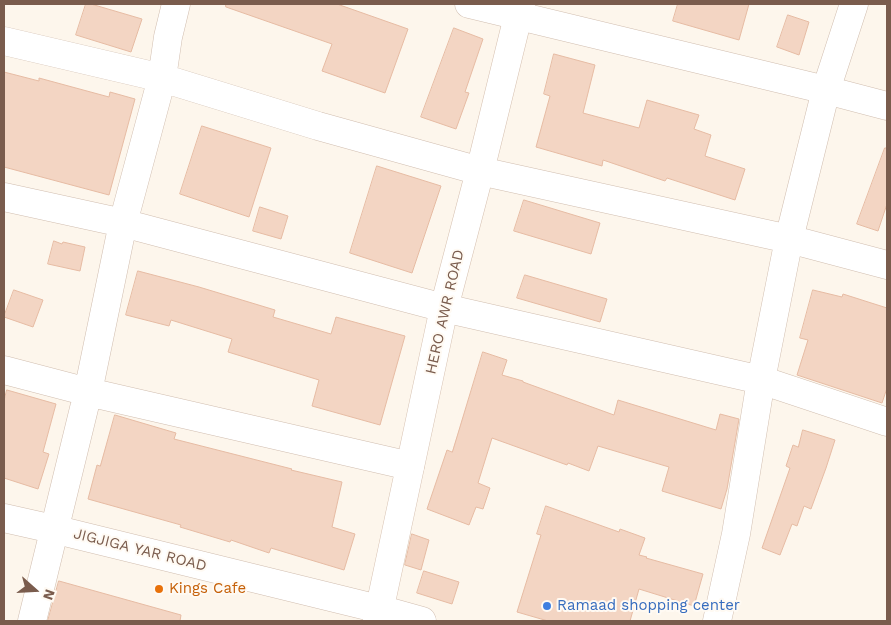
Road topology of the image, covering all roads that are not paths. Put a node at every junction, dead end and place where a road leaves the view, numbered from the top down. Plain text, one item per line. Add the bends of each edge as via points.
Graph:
1 (176, 4) edge
2 (469, 4) edge
3 (854, 4) edge
4 (519, 9) edge
5 (4, 42) edge
6 (162, 78) junction
7 (826, 90) junction
8 (887, 106) edge
9 (480, 171) junction
10 (4, 197) edge
11 (123, 223) junction
12 (789, 239) junction
13 (887, 265) edge
14 (444, 308) junction
15 (4, 370) edge
16 (761, 380) junction
17 (88, 392) junction
18 (887, 422) edge
19 (410, 466) junction
20 (4, 518) edge
21 (54, 529) junction
22 (378, 615) edge
23 (32, 621) edge
24 (422, 621) edge
25 (717, 621) edge

1 - 6 street
2 - 4 street
3 - 7 street
4 - 7 street
4 - 9 street, HERO AWR ROAD
5 - 6 street
6 - 9 street
6 - 11 street
7 - 8 street
7 - 12 street
9 - 12 street
9 - 14 street, HERO AWR ROAD
10 - 11 street
11 - 14 street
11 - 17 street
12 - 13 street
12 - 16 street
14 - 16 street
14 - 19 street, HERO AWR ROAD
15 - 17 street
16 - 18 street
16 - 25 street via 736,534
17 - 19 street
17 - 21 street
19 - 22 street, HERO AWR ROAD
20 - 21 street, JIGJIGA YAR ROAD
21 - 22 street, JIGJIGA YAR ROAD
21 - 23 street
22 - 24 street, JIGJIGA YAR ROAD

